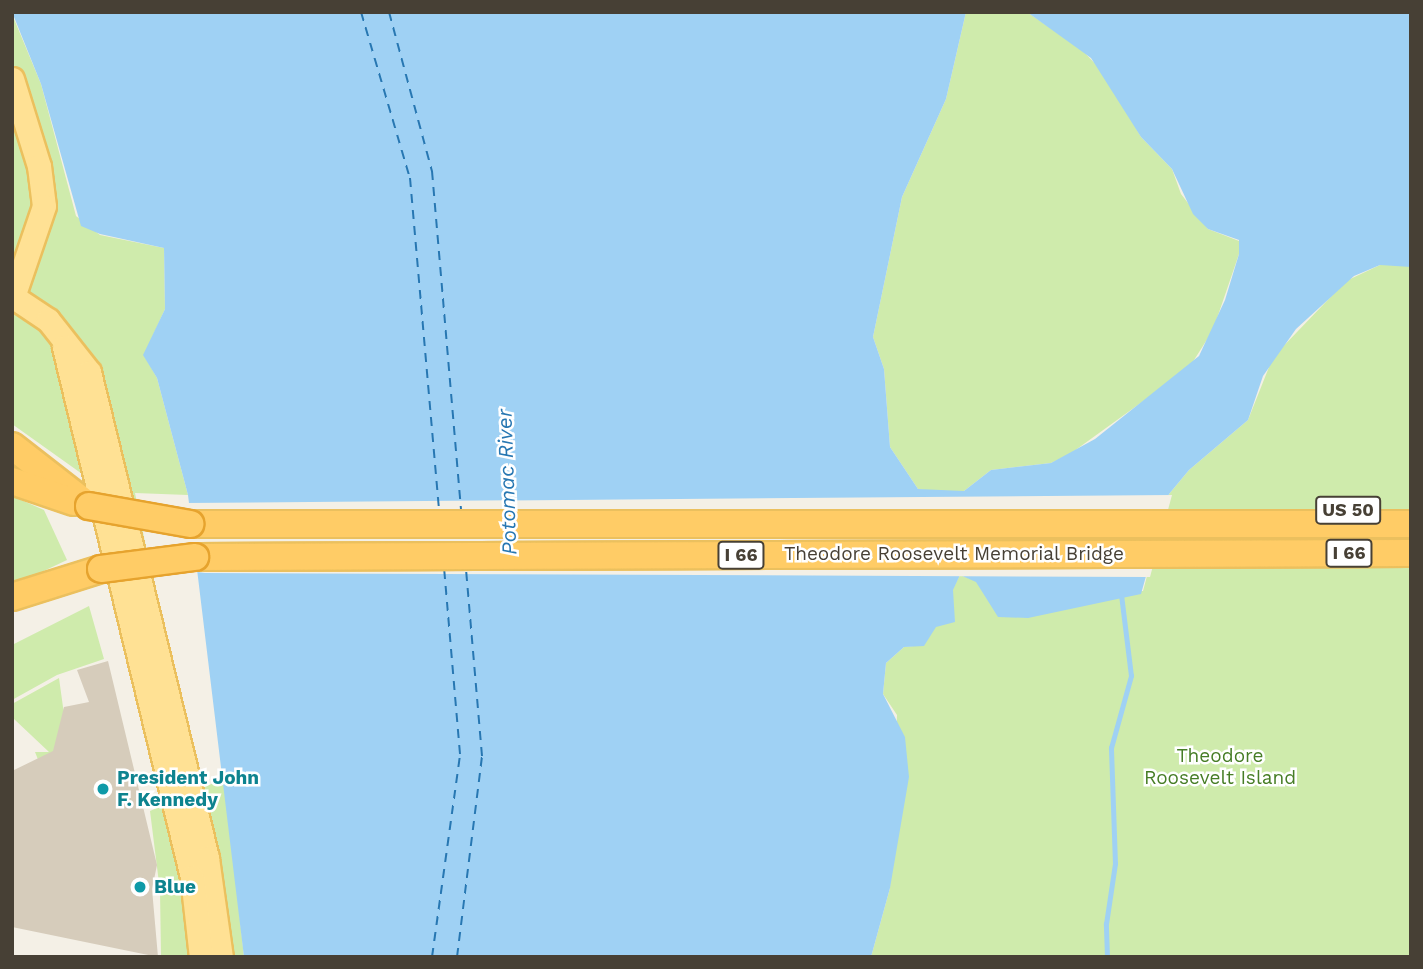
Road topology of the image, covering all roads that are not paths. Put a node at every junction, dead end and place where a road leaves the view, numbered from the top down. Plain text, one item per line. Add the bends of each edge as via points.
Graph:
1 (12, 79) edge
2 (13, 297) edge
3 (62, 337) junction
4 (12, 446) edge
5 (12, 481) edge
6 (89, 506) junction
7 (1411, 507) edge
8 (1179, 521) junction
9 (1411, 524) edge
10 (1411, 553) edge
11 (90, 572) junction
12 (12, 597) edge
13 (12, 616) edge
14 (201, 957) edge
15 (221, 957) edge

1 - 2 main road via 39,166 44,206
2 - 3 main road via 39,312
3 - 14 main road via 192,877
3 - 15 main road via 89,372 207,858
4 - 6 highway
5 - 6 highway, Theodore Roosevelt Memorial Bridge / I 66
6 - 8 highway, Theodore Roosevelt Memorial Bridge / I 66, bridge via 190,524
7 - 8 highway, Theodore Roosevelt Memorial Bridge / US 50
8 - 9 highway, Theodore Roosevelt Memorial Bridge / I 66
10 - 11 highway, Theodore Roosevelt Memorial Bridge / I 66, bridge via 209,557 154,559
11 - 12 highway
11 - 13 highway, I 66

